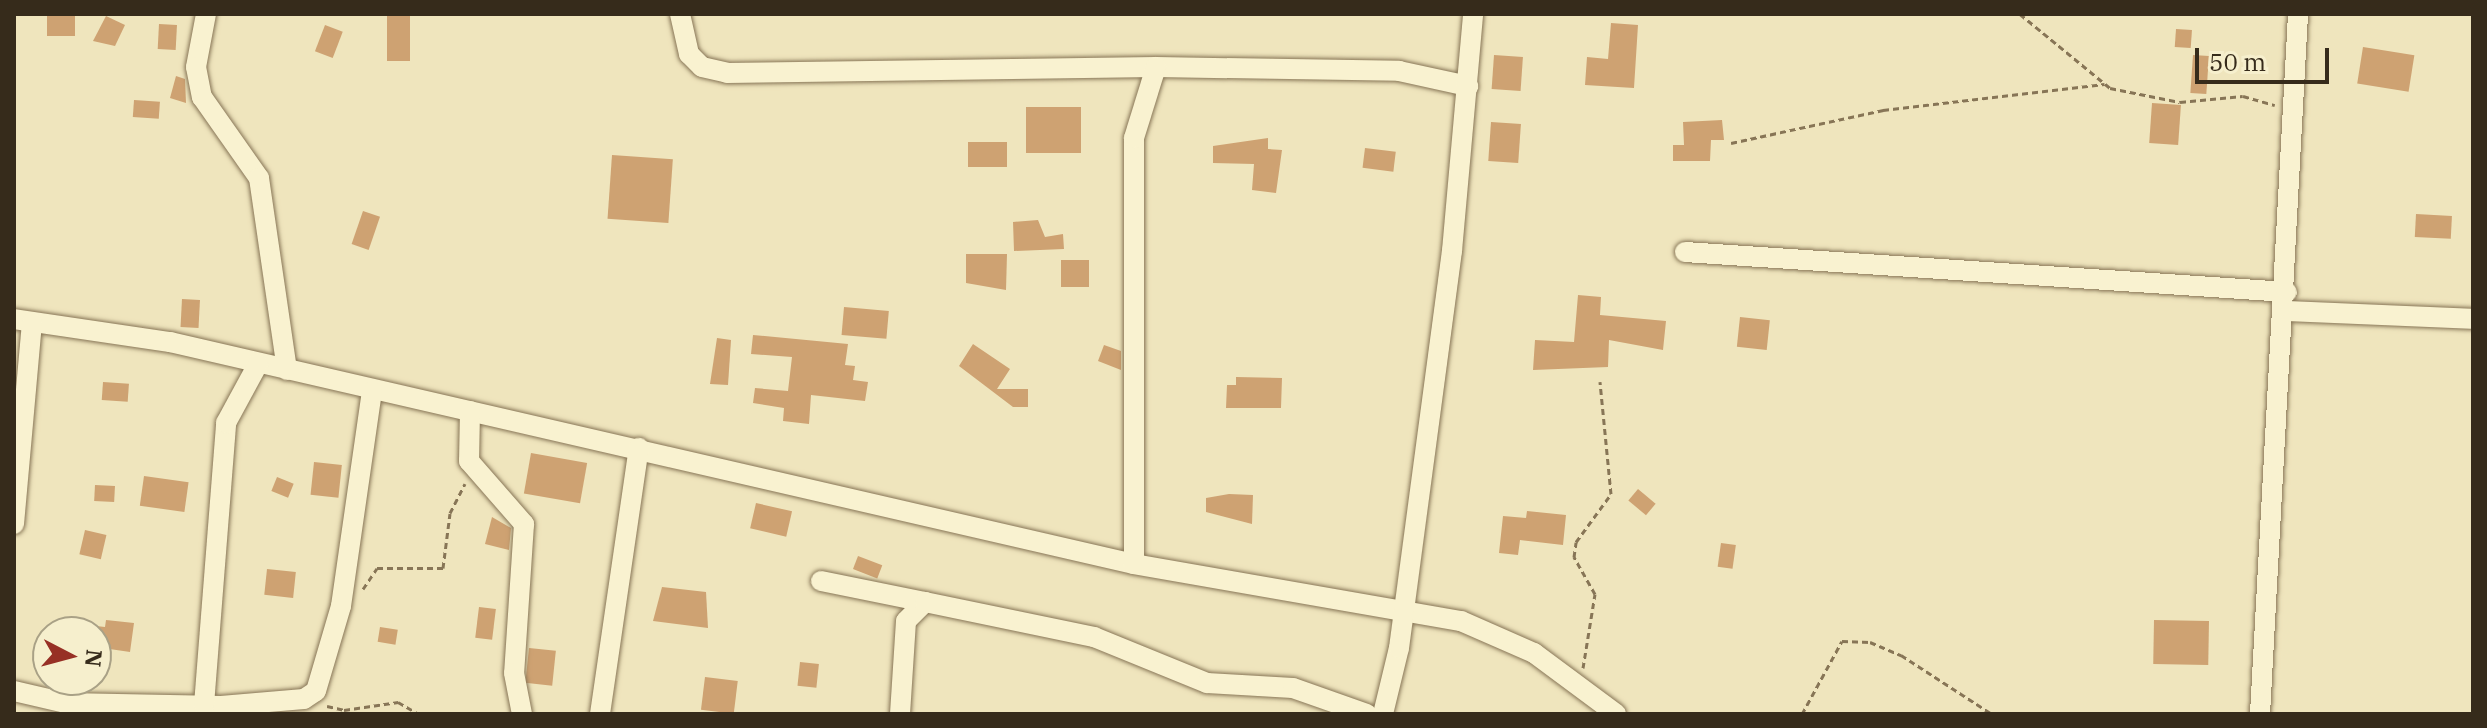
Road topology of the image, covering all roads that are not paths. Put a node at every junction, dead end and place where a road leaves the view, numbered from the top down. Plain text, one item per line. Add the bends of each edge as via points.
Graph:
1 (206, 14) edge
2 (680, 14) edge
3 (1473, 14) edge
4 (2298, 14) edge
5 (1156, 67) junction
6 (1468, 86) junction
7 (1685, 252) dead end
8 (2286, 302) junction
9 (2473, 319) edge
10 (23, 321) edge
11 (258, 364) junction
12 (287, 370) junction
13 (372, 391) junction
14 (470, 411) junction
15 (639, 448) junction
16 (14, 524) edge
17 (1134, 564) junction
18 (821, 581) dead end
19 (925, 602) junction
20 (1405, 611) junction
21 (14, 691) edge
22 (215, 708) edge
23 (522, 714) edge
24 (600, 714) edge
25 (900, 714) edge
26 (1367, 714) edge
27 (1383, 714) edge
28 (1616, 714) edge
29 (2260, 714) edge

1 - 12 street via 196,67 202,97 259,178
2 - 5 street via 689,54 702,67 727,73
3 - 6 street
4 - 8 street
5 - 6 street via 1399,71
5 - 17 street via 1134,138
6 - 20 street
7 - 8 street
8 - 9 street
8 - 29 street
10 - 11 street via 141,337
10 - 16 street
11 - 12 street
11 - 22 street via 226,423
12 - 13 street
13 - 14 street
13 - 22 street via 339,615 321,682 304,699
14 - 15 street
14 - 23 street via 465,444 475,468 524,524 514,673
15 - 17 street
15 - 24 street
17 - 20 street
18 - 19 street
19 - 25 street via 906,621
19 - 26 street via 1094,637 1207,683 1293,688
20 - 27 street
20 - 28 street via 1502,634
21 - 22 street via 66,703

